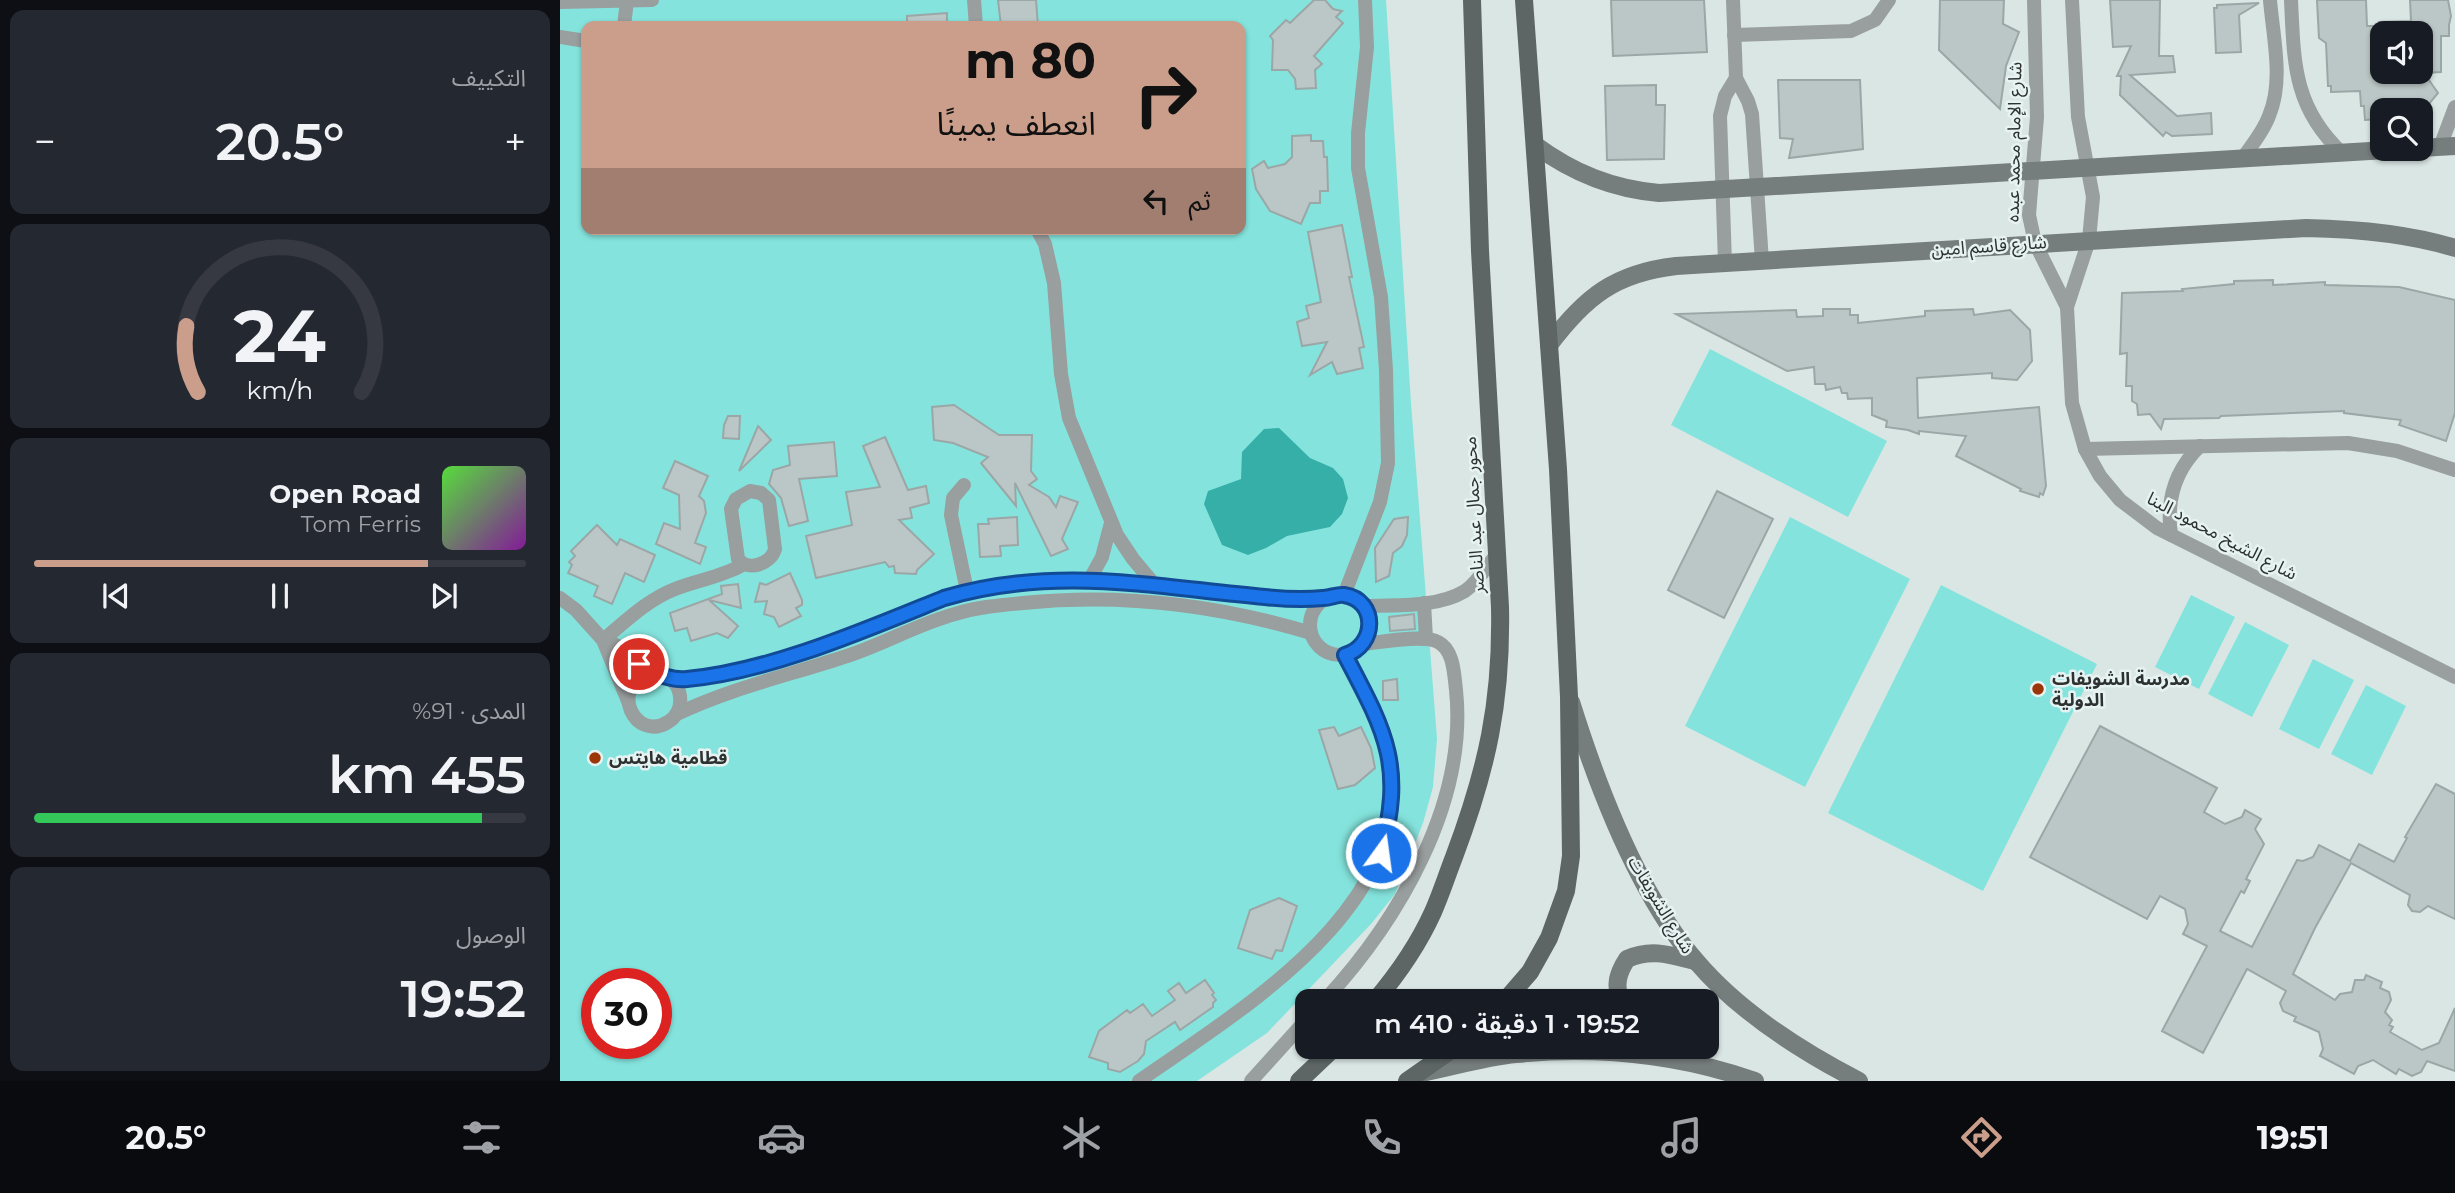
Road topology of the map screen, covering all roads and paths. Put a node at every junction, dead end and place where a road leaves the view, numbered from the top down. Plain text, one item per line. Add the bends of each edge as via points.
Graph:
1 (652, 0) edge
2 (974, 0) edge
3 (1365, 0) edge
4 (1472, 0) edge
5 (1524, 0) edge
6 (1733, 0) edge
7 (1889, 0) edge
8 (2034, 0) edge
9 (2071, 0) edge
10 (2270, 0) edge
11 (2291, 0) edge
12 (627, 1) edge
13 (560, 2) edge
14 (625, 21) edge
15 (976, 21) edge
16 (1734, 35) junction
17 (560, 37) edge
18 (581, 40) edge
19 (1736, 78) junction
20 (2455, 107) edge
21 (1535, 145) junction
22 (2448, 146) edge
23 (2370, 151) edge
24 (2342, 153) junction
25 (2242, 159) junction
26 (2088, 168) junction
27 (2032, 172) junction
28 (1757, 189) junction
29 (1722, 191) junction
30 (1040, 235) edge
31 (2089, 240) junction
32 (2035, 243) junction
33 (2455, 248) edge
34 (1762, 261) junction
35 (1725, 263) junction
36 (2067, 307) junction
37 (1549, 345) junction
38 (2200, 446) junction
39 (2085, 449) junction
40 (2455, 470) edge
41 (964, 485) dead end
42 (1111, 522) junction
43 (2171, 535) junction
44 (1497, 554) junction
45 (742, 565) junction
46 (1090, 579) junction
47 (1154, 584) junction
48 (967, 591) junction
49 (1344, 595) junction
50 (560, 598) edge
51 (1326, 598) junction
52 (1424, 603) junction
53 (1363, 606) junction
54 (1311, 634) junction
55 (1426, 639) junction
56 (603, 640) junction
57 (1364, 644) junction
58 (1345, 655) junction
59 (650, 674) junction
60 (2455, 677) edge
61 (671, 680) junction
62 (1569, 697) junction
63 (628, 701) junction
64 (677, 714) junction
65 (1696, 961) junction
66 (1334, 989) edge
67 (1384, 989) edge
68 (1515, 989) edge
69 (1618, 989) edge
70 (1295, 1033) edge
71 (1322, 1059) edge
72 (1439, 1059) edge
73 (1683, 1060) joint
74 (1414, 1077) edge
75 (1139, 1081) edge
76 (1251, 1081) edge
77 (1299, 1081) edge
78 (1755, 1081) edge
79 (1859, 1081) edge

1 - 12 street
2 - 15 street
3 - 49 street via 1367,47 1358,168 1381,297 1388,463 1376,513
4 - 44 main road, محور جمال عبد الناصر
5 - 21 main road
6 - 16 street
7 - 16 street via 1875,20 1852,31
8 - 27 street, شارع الإمام محمد عبده via 2037,89
9 - 26 street via 2075,90
10 - 25 street via 2274,102 2264,127
11 - 24 street via 2300,90 2320,131
12 - 13 street
12 - 14 street
16 - 19 street
17 - 18 street
19 - 28 street via 1748,101
19 - 29 street via 1726,96 1720,127
20 - 22 street
21 - 29 main road via 1566,167 1621,188 1659,194
21 - 37 main road
23 - 24 main road
24 - 25 main road
25 - 26 main road
26 - 27 main road
26 - 31 street via 2093,197
27 - 28 main road
27 - 32 street, شارع الإمام محمد عبده via 2029,208
28 - 29 main road
28 - 34 street
29 - 35 street
30 - 42 street via 1054,283 1069,418
31 - 32 main road, شارع قاسم امين
31 - 33 main road, شارع قاسم امين via 2306,228 2377,232
31 - 36 street, شارع الشيخ محمود البنا
32 - 34 main road, شارع قاسم امين
32 - 36 street, شارع الشيخ محمود البنا
34 - 35 main road, شارع قاسم امين
35 - 37 main road, شارع قاسم امين via 1630,275 1594,295
36 - 39 street, شارع الشيخ محمود البنا via 2072,403
37 - 62 main road
38 - 39 street
38 - 40 street via 2348,443 2397,451
38 - 43 street via 2184,464 2174,486 2169,510
39 - 43 street, شارع الشيخ محمود البنا via 2120,500
41 - 48 street via 953,498 951,515
42 - 46 street via 1102,557
42 - 47 street via 1124,547
43 - 60 street, شارع الشيخ محمود البنا
44 - 52 street via 1464,591
44 - 67 main road, محور جمال عبد الناصر via 1501,647 1497,699 1475,802 1433,913
45 - 45 street via 732,509 740,495 756,491 771,505 775,552 764,562
45 - 56 street via 667,592
46 - 47 street
46 - 48 street
47 - 51 street via 1276,598
48 - 61 street via 799,652 723,673
49 - 51 street
49 - 53 street
50 - 56 street
51 - 54 street via 1312,613
52 - 53 street
52 - 55 street
53 - 57 street via 1370,625
54 - 58 street via 1328,653
54 - 64 street via 1224,611 1153,602 1084,599 1005,605 957,613 851,655
55 - 57 street
55 - 66 street via 1447,650 1454,677 1457,730 1447,792 1418,864 1388,921
56 - 59 street via 623,649
56 - 63 street
57 - 58 street
58 - 75 street via 1383,730 1392,779 1388,826 1370,877 1343,914 1280,979
59 - 61 street
59 - 63 street via 632,686
61 - 64 street via 680,696
62 - 65 main road, شارع الشويفات via 1596,776 1629,851 1661,912
62 - 68 main road via 1571,843 1566,891 1539,956
63 - 64 street via 635,718 645,725 666,724
65 - 69 main road via 1659,952 1627,959 1616,981
65 - 79 main road, شارع الشويفات via 1768,1025 1811,1056
70 - 76 street
71 - 77 main road
72 - 74 main road
73 - 74 main road via 1573,1050 1514,1054
73 - 78 main road

